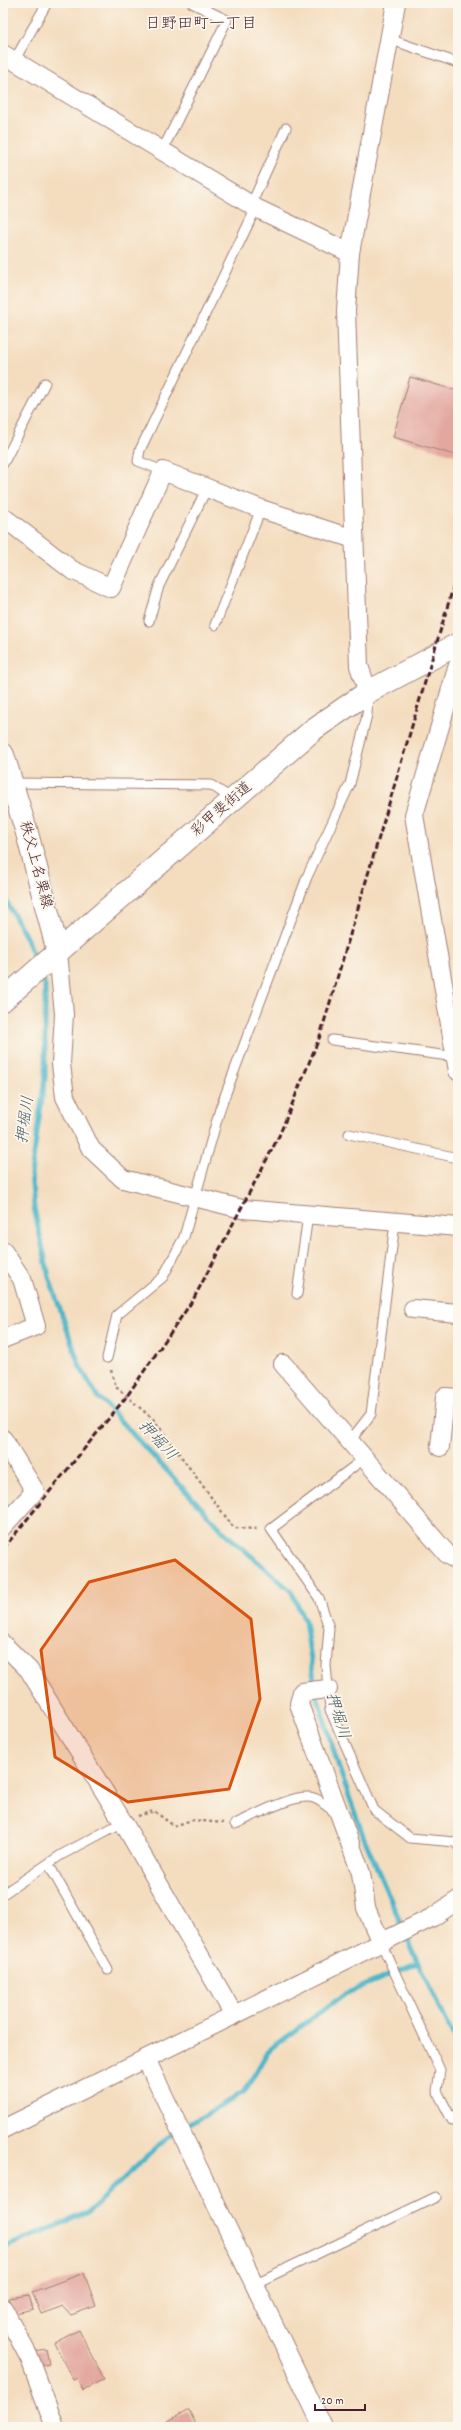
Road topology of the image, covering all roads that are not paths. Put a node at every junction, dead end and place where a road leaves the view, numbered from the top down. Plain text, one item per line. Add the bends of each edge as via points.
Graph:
1 (47, 3) edge
2 (192, 3) edge
3 (396, 3) edge
4 (389, 39) junction
5 (9, 58) edge
6 (458, 63) edge
7 (286, 128) dead end
8 (162, 151) junction
9 (254, 207) junction
10 (350, 252) junction
11 (45, 383) dead end
12 (3, 464) edge
13 (164, 471) junction
14 (207, 488) junction
15 (261, 509) junction
16 (3, 517) edge
17 (354, 539) junction
18 (149, 621) dead end
19 (215, 625) dead end
20 (458, 644) edge
21 (458, 665) edge
22 (368, 692) junction
23 (3, 755) edge
24 (12, 783) junction
25 (234, 800) junction
26 (51, 958) junction
27 (4, 999) edge
28 (454, 1018) edge
29 (332, 1040) dead end
30 (457, 1064) edge
31 (349, 1134) dead end
32 (458, 1158) edge
33 (194, 1195) junction
34 (308, 1215) junction
35 (395, 1223) junction
36 (458, 1227) edge
37 (3, 1251) edge
38 (297, 1294) dead end
39 (413, 1309) dead end
40 (458, 1313) edge
41 (3, 1339) edge
42 (107, 1358) road end
43 (283, 1364) dead end
44 (458, 1398) edge
45 (3, 1439) edge
46 (350, 1441) junction
47 (440, 1448) dead end
48 (365, 1458) junction
49 (3, 1526) edge
50 (458, 1561) edge
51 (3, 1644) edge
52 (327, 1689) junction
53 (339, 1815) junction
54 (123, 1822) junction
55 (235, 1824) road end
56 (458, 1846) edge
57 (48, 1865) junction
58 (3, 1894) edge
59 (458, 1900) edge
60 (381, 1943) junction
61 (108, 1970) dead end
62 (234, 2015) junction
63 (146, 2059) junction
64 (458, 2123) edge
65 (3, 2129) edge
66 (436, 2197) dead end
67 (254, 2284) junction
68 (3, 2308) edge
69 (54, 2427) edge
70 (323, 2427) edge

1 - 5 lane
2 - 8 lane via 227,20
3 - 4 street
4 - 6 lane
4 - 10 street
5 - 8 street
7 - 9 lane
8 - 9 street
9 - 10 street
9 - 13 lane via 140,450 138,461
10 - 17 street via 346,311
11 - 12 lane
13 - 14 street
13 - 16 street via 111,588 72,570
14 - 15 street
14 - 18 lane via 159,586
15 - 17 street
15 - 19 lane
17 - 22 street via 359,666
20 - 22 main road, 彩甲斐街道
21 - 28 street via 414,815
22 - 25 main road, 彩甲斐街道 via 314,729
22 - 33 lane via 367,715 350,784 307,877 220,1109
23 - 24 main road, 秩父上名栗線
24 - 25 lane via 211,785
24 - 26 main road, 秩父上名栗線 via 27,833
25 - 26 main road, 彩甲斐街道
26 - 27 main road, 彩甲斐街道
26 - 33 street via 64,1014 61,1064 65,1097 91,1149 123,1179
28 - 30 street
29 - 30 lane
31 - 32 lane
33 - 34 street via 242,1209
33 - 42 lane via 184,1237 162,1278 117,1315
34 - 35 street
34 - 38 lane
35 - 36 street
35 - 46 lane via 371,1414
37 - 41 street via 22,1279 36,1326
39 - 40 street
43 - 46 street
44 - 47 street via 445,1397
45 - 49 street via 35,1491
46 - 48 street
48 - 50 street via 448,1555
48 - 52 lane via 271,1529 319,1598 329,1628
51 - 54 street via 29,1670
52 - 53 street via 302,1692 299,1704
52 - 56 lane via 330,1710 374,1810 410,1838 455,1842
53 - 55 lane via 313,1798 302,1798 291,1800
53 - 60 street via 361,1873 366,1908
54 - 57 lane via 61,1855
54 - 62 street
57 - 58 lane
57 - 61 lane
59 - 60 street via 433,1917
60 - 62 street
60 - 64 lane via 440,2070 437,2091 452,2120
62 - 63 street
63 - 65 street
63 - 67 street
66 - 67 lane
67 - 70 street
68 - 69 street via 30,2359

